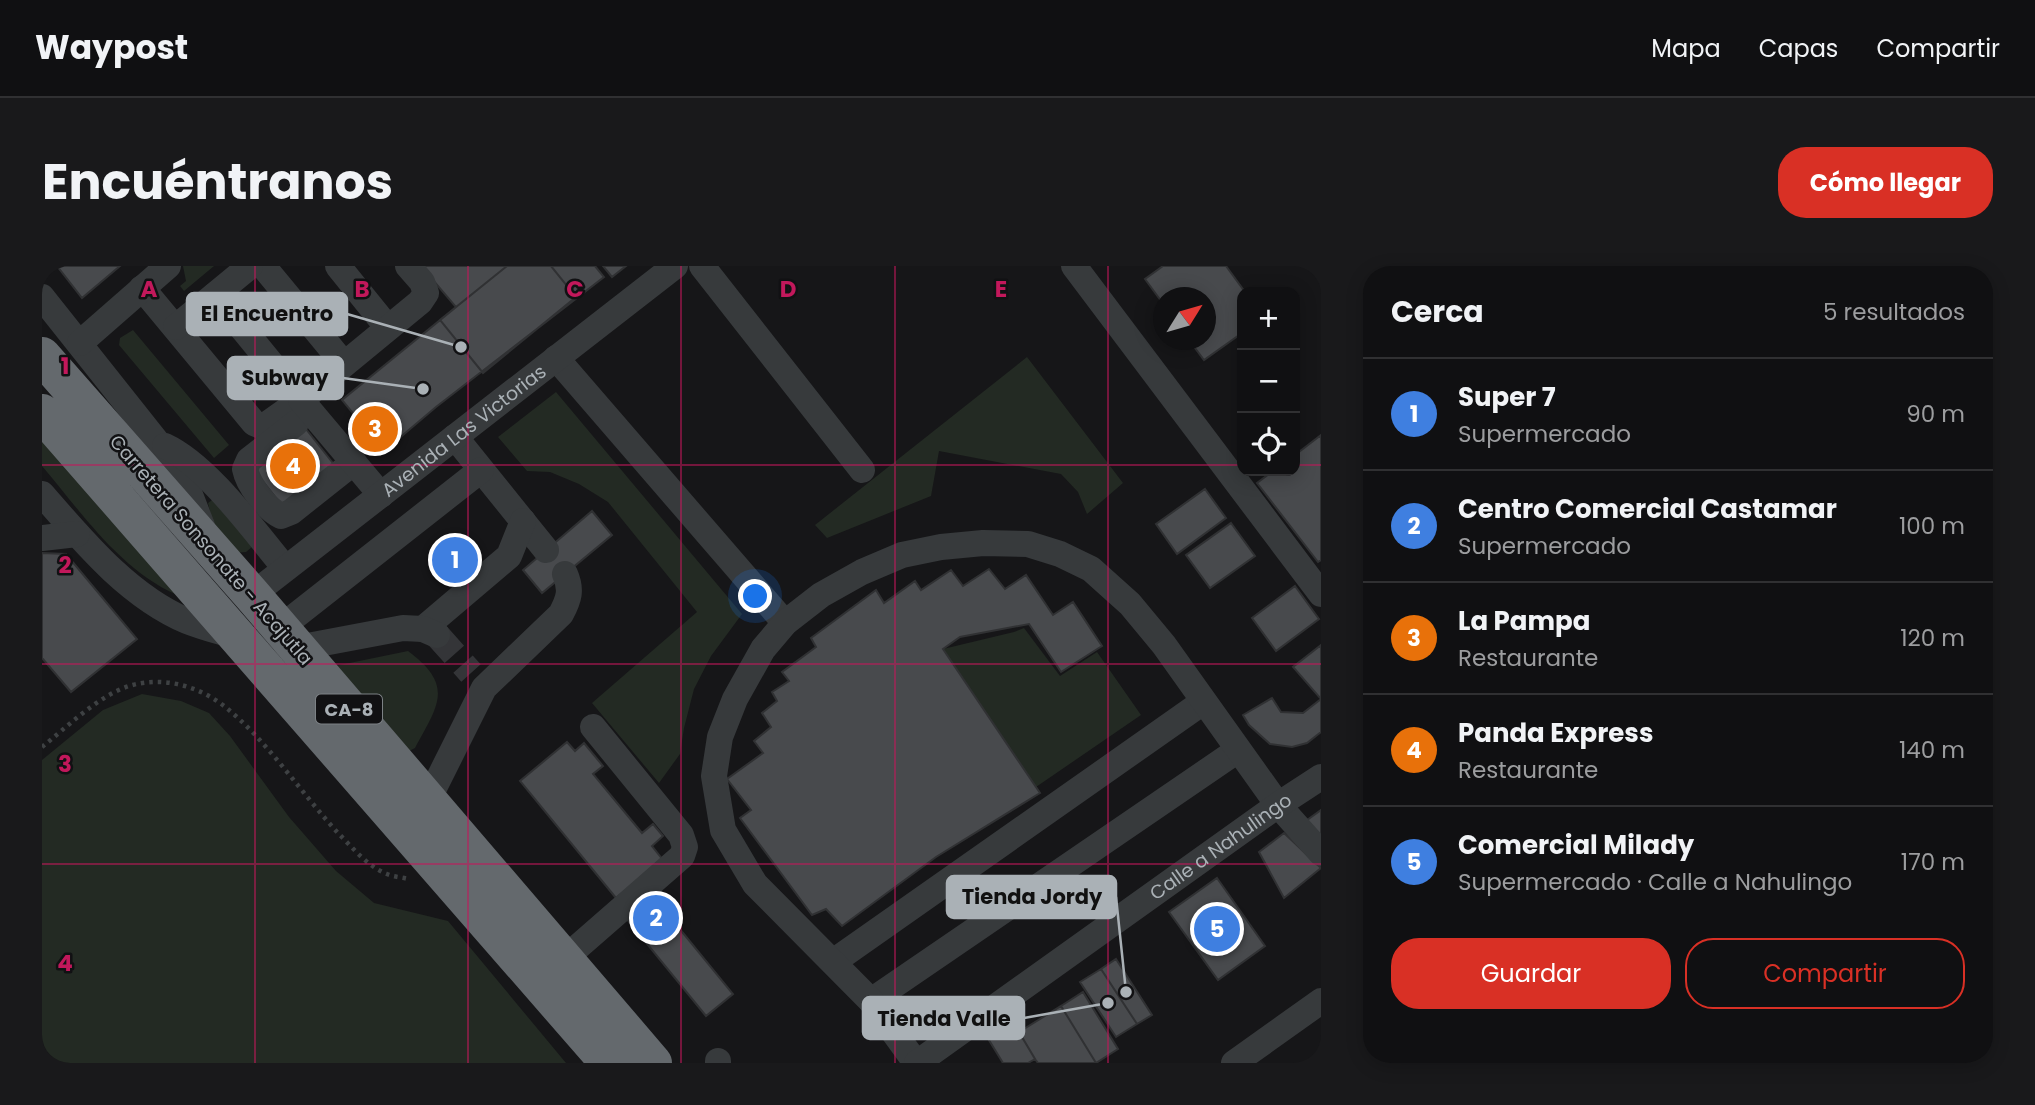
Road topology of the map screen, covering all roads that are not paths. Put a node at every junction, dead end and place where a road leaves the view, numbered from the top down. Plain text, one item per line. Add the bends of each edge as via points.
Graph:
1 (168, 266) edge
2 (250, 266) edge
3 (263, 266) edge
4 (338, 266) edge
5 (408, 266) edge
6 (675, 266) edge
7 (702, 266) edge
8 (1074, 266) edge
9 (142, 288) junction
10 (215, 295) junction
11 (42, 297) edge
12 (176, 327) junction
13 (388, 328) junction
14 (80, 343) junction
15 (42, 356) edge
16 (556, 358) junction
17 (344, 365) junction
18 (306, 405) junction
19 (42, 413) edge
20 (455, 437) junction
21 (157, 442) junction
22 (354, 462) junction
23 (481, 470) junction
24 (862, 470) dead end
25 (42, 494) edge
26 (381, 495) junction
27 (523, 521) junction
28 (77, 534) junction
29 (42, 538) edge
30 (210, 548) junction
31 (546, 550) dead end
32 (285, 568) junction
33 (565, 574) dead end
34 (1321, 594) edge
35 (252, 595) junction
36 (785, 623) junction
37 (240, 638) junction
38 (288, 638) junction
39 (1203, 702) junction
40 (593, 727) dead end
41 (1238, 750) junction
42 (1321, 777) edge
43 (428, 800) junction
44 (1278, 805) junction
45 (1321, 853) edge
46 (564, 959) junction
47 (833, 962) junction
48 (871, 1001) junction
49 (1321, 1001) edge
50 (609, 1063) edge
51 (653, 1063) edge
52 (917, 1063) edge
53 (1234, 1063) edge

1 - 9 street
2 - 10 street
3 - 17 street
4 - 13 street
5 - 13 street via 426,293
6 - 16 street, Avenida Las Victorias
7 - 24 street
8 - 34 street
9 - 12 street
9 - 14 street
10 - 12 street
10 - 18 street
11 - 14 street
12 - 18 street via 254,422 263,427
13 - 17 street
14 - 21 street
15 - 30 highway, Carretera Sonsonate - Acajutla / CA-8
16 - 20 street, Avenida Las Victorias
16 - 36 street
17 - 18 street
18 - 22 street
18 - 22 street via 245,469 275,513 290,512
19 - 37 highway, Carretera Sonsonate - Acajutla / CA-8
20 - 23 street
20 - 26 street, Avenida Las Victorias
21 - 30 street via 187,487
21 - 32 street via 201,470
22 - 26 street
23 - 27 street
23 - 38 street
25 - 28 street
26 - 32 street, Avenida Las Victorias
27 - 31 street
27 - 38 street via 509,556 430,632 403,628
28 - 29 street
28 - 37 street via 156,604 188,621
30 - 35 highway, Carretera Sonsonate - Acajutla / CA-8
32 - 35 street, Avenida Las Victorias
33 - 43 street via 569,600 561,614 477,681
35 - 38 highway, Carretera Sonsonate - Acajutla / CA-8
36 - 39 street via 831,589 902,555 983,542 1028,544 1091,569 1130,604
36 - 47 street via 763,649 735,699 720,737 714,776 723,830 755,884
37 - 50 highway, Carretera Sonsonate - Acajutla / CA-8
38 - 43 highway, Carretera Sonsonate - Acajutla / CA-8
39 - 41 street
39 - 47 street
40 - 46 street via 681,835 685,848 682,856
41 - 44 street
41 - 48 street
42 - 44 street, Calle a Nahulingo
43 - 46 highway, Carretera Sonsonate - Acajutla / CA-8
44 - 45 street
44 - 52 street, Calle a Nahulingo
46 - 51 highway, Carretera Sonsonate - Acajutla / CA-8
47 - 48 street
48 - 52 street
49 - 53 street

